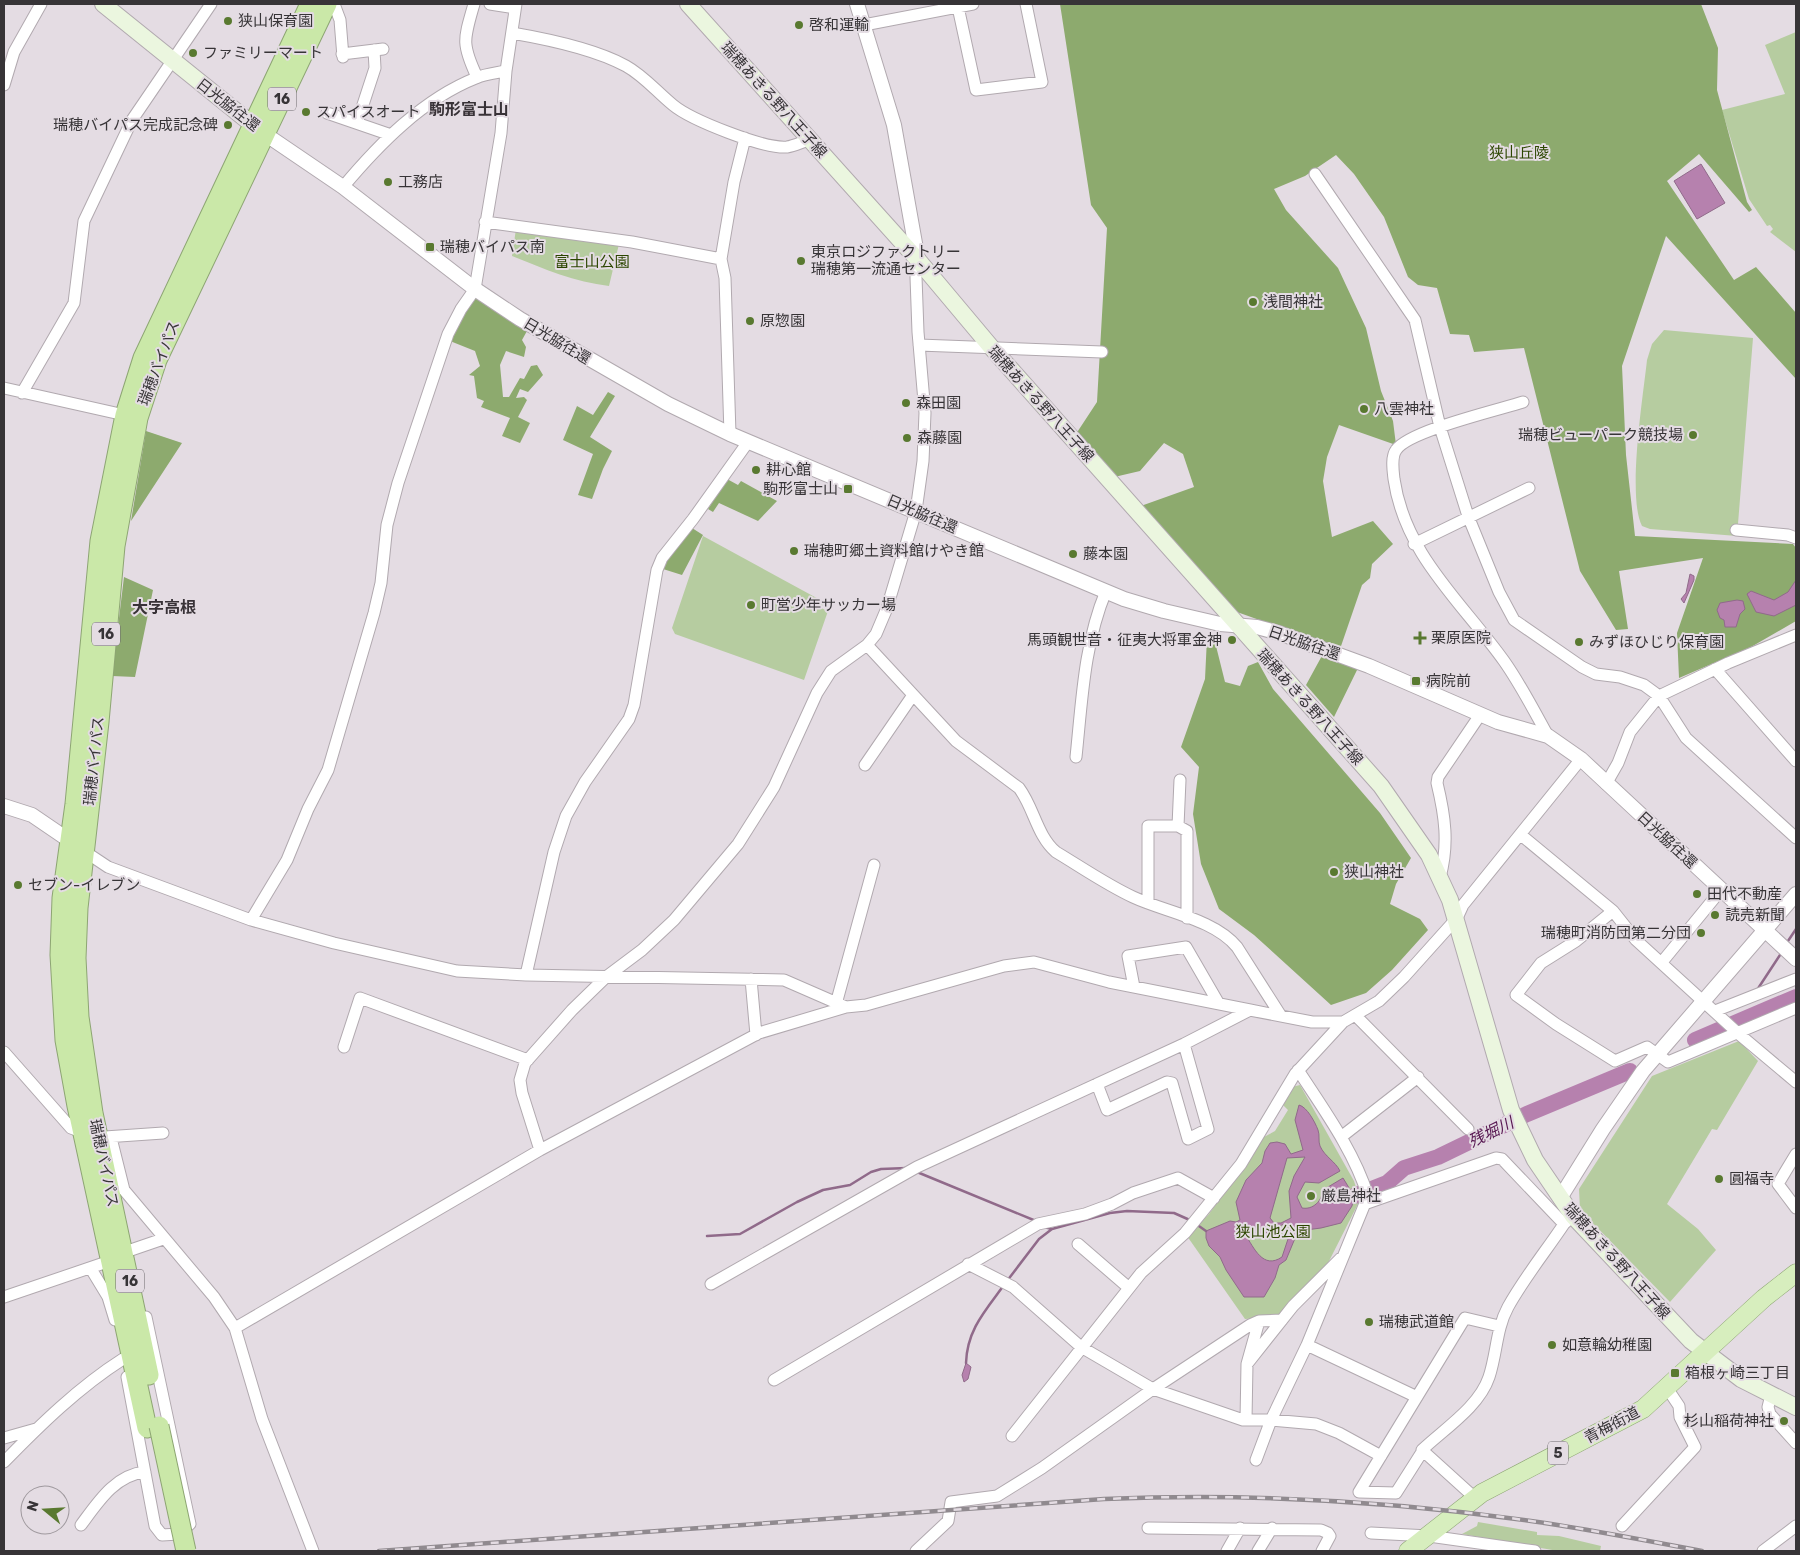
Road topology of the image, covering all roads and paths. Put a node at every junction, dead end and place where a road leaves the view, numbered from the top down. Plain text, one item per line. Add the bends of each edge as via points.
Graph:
1 (41, 4) edge
2 (103, 4) edge
3 (211, 4) edge
4 (310, 4) edge
5 (327, 4) edge
6 (334, 4) edge
7 (474, 4) edge
8 (490, 4) edge
9 (688, 4) edge
10 (857, 4) edge
11 (973, 4) edge
12 (1026, 4) edge
13 (516, 6) edge
14 (958, 7) junction
15 (925, 9) edge
16 (864, 25) junction
17 (512, 33) junction
18 (172, 60) junction
19 (506, 70) junction
20 (477, 77) junction
21 (4, 85) edge
22 (327, 113) dead end
23 (357, 123) junction
24 (259, 130) junction
25 (391, 135) junction
26 (745, 138) junction
27 (809, 140) junction
28 (1315, 174) dead end
29 (343, 187) junction
30 (485, 222) junction
31 (721, 259) junction
32 (918, 260) junction
33 (475, 289) junction
34 (919, 345) junction
35 (991, 347) junction
36 (1102, 352) dead end
37 (4, 388) edge
38 (22, 393) junction
39 (1522, 402) dead end
40 (132, 417) junction
41 (1440, 427) junction
42 (730, 434) junction
43 (748, 442) junction
44 (1529, 488) dead end
45 (916, 511) junction
46 (1468, 516) junction
47 (1736, 530) dead end
48 (1796, 538) edge
49 (1414, 544) junction
50 (1106, 591) junction
51 (1237, 625) junction
52 (1796, 635) edge
53 (867, 645) junction
54 (1715, 669) junction
55 (913, 695) junction
56 (1659, 696) junction
57 (1480, 715) junction
58 (1548, 736) junction
59 (1076, 756) dead end
60 (1581, 760) junction
61 (1796, 761) edge
62 (865, 765) dead end
63 (1180, 780) dead end
64 (1606, 784) junction
65 (4, 806) edge
66 (1178, 826) junction
67 (1522, 835) junction
68 (1796, 838) edge
69 (77, 846) junction
70 (874, 865) dead end
71 (1440, 877) junction
72 (1721, 890) junction
73 (1796, 894) edge
74 (1148, 902) junction
75 (1612, 911) junction
76 (1187, 918) junction
77 (1457, 918) junction
78 (251, 920) junction
79 (1764, 931) junction
80 (1796, 959) edge
81 (1662, 962) junction
82 (526, 975) junction
83 (606, 977) junction
84 (1796, 978) edge
85 (751, 979) junction
86 (1134, 987) junction
87 (1704, 1000) junction
88 (1219, 1004) junction
89 (841, 1006) junction
90 (1796, 1008) edge
91 (1250, 1010) junction
92 (1717, 1013) junction
93 (1281, 1016) junction
94 (1356, 1016) junction
95 (1343, 1022) junction
96 (1736, 1031) junction
97 (756, 1035) junction
98 (1184, 1044) junction
99 (344, 1047) dead end
100 (4, 1052) edge
101 (1658, 1053) junction
102 (528, 1060) junction
103 (1298, 1070) junction
104 (1418, 1077) junction
105 (1796, 1082) edge
106 (1097, 1084) junction
107 (1468, 1129) dead end
108 (163, 1133) dead end
109 (98, 1136) junction
110 (1341, 1138) junction
111 (540, 1150) junction
112 (1796, 1154) edge
113 (1214, 1198) junction
114 (1560, 1198) junction
115 (1367, 1200) junction
116 (1796, 1208) edge
117 (1569, 1220) junction
118 (164, 1239) junction
119 (1078, 1244) dead end
120 (125, 1247) junction
121 (1346, 1254) junction
122 (110, 1261) junction
123 (968, 1264) junction
124 (91, 1270) junction
125 (1796, 1273) edge
126 (711, 1284) dead end
127 (1129, 1288) junction
128 (4, 1297) edge
129 (1282, 1320) junction
130 (1259, 1321) junction
131 (1499, 1326) junction
132 (234, 1328) junction
133 (1307, 1345) junction
134 (1081, 1347) junction
135 (1704, 1354) junction
136 (123, 1359) junction
137 (1246, 1364) junction
138 (774, 1380) dead end
139 (1667, 1388) junction
140 (1153, 1389) junction
141 (1771, 1395) junction
142 (1417, 1397) junction
143 (1796, 1407) edge
144 (1246, 1420) junction
145 (1271, 1420) junction
146 (153, 1427) junction
147 (37, 1428) junction
148 (1012, 1436) dead end
149 (4, 1438) edge
150 (1796, 1443) edge
151 (1422, 1452) junction
152 (1381, 1456) junction
153 (1256, 1460) dead end
154 (4, 1462) edge
155 (145, 1472) junction
156 (1475, 1498) junction
157 (81, 1525) dead end
158 (1622, 1526) dead end
159 (1796, 1526) edge
160 (1148, 1528) dead end
161 (1240, 1528) junction
162 (1272, 1528) junction
163 (1371, 1533) dead end
164 (1429, 1536) junction
165 (1477, 1546) edge
166 (174, 1551) edge
167 (186, 1551) edge
168 (313, 1551) edge
169 (916, 1551) edge
170 (1227, 1551) edge
171 (1258, 1551) edge
172 (1322, 1551) edge
173 (1408, 1551) edge
174 (1533, 1551) edge
175 (1763, 1551) edge

1 - 21 street via 14,52
2 - 18 main road, 日光脇往還
3 - 18 street
4 - 24 highway, 瑞穂バイパス / 16
5 - 24 highway, 瑞穂バイパス / 16
6 - 23 street via 340,20 343,56 379,49
7 - 20 street via 465,43
8 - 13 street
9 - 27 main road, 瑞穂あきる野八王子線
10 - 16 street
11 - 14 street
12 - 14 street via 1042,82 976,90
13 - 17 street
14 - 15 street
15 - 16 street
16 - 32 street via 894,125
17 - 19 street
17 - 26 street via 560,44 624,65 650,83 672,105
18 - 24 main road, 日光脇往還
18 - 38 street via 132,120 84,221 74,303
19 - 20 street
19 - 30 street via 501,133
20 - 25 street via 441,96
22 - 23 street
23 - 25 street
24 - 29 street, 日光脇往還
24 - 40 highway, 瑞穂バイパス / 16 via 156,326 143,358
25 - 29 street
26 - 27 street via 780,147
26 - 31 street
27 - 32 main road, 瑞穂あきる野八王子線
28 - 41 street via 1415,320
29 - 33 street, 日光脇往還
30 - 31 street via 632,242
30 - 33 street
31 - 42 street via 725,278
32 - 34 street
32 - 35 main road, 瑞穂あきる野八王子線
33 - 42 street, 日光脇往還 via 596,364
33 - 78 street via 448,334 398,483 387,525 381,583 374,613 328,770 287,860
34 - 35 street
34 - 45 street via 925,434
35 - 36 street
35 - 51 main road, 瑞穂あきる野八王子線
37 - 38 street
38 - 40 street
39 - 41 street
40 - 69 highway, 瑞穂バイパス / 16 via 100,541
41 - 46 street
41 - 49 street via 1401,444 1394,451 1395,488
42 - 43 street, 日光脇往還
43 - 45 street, 日光脇往還
43 - 82 street via 667,551 657,570 632,712 566,816 554,852
44 - 46 street
45 - 50 street, 日光脇往還
45 - 53 street via 887,608 876,634
46 - 49 street
46 - 56 street via 1514,620 1582,667 1596,674 1638,681
47 - 48 street
49 - 58 street via 1434,575 1503,660
50 - 51 street, 日光脇往還 via 1164,611
50 - 59 street via 1084,670
51 - 57 street, 日光脇往還 via 1272,631 1322,648
51 - 71 main road, 瑞穂あきる野八王子線 via 1381,786 1416,834
52 - 54 street
53 - 55 street
53 - 83 street via 831,670 817,693 774,787 738,844 674,920
54 - 56 street
54 - 61 street
55 - 62 street
55 - 74 street via 956,741 1019,788 1027,798 1044,838 1056,852 1133,897
56 - 64 street via 1630,732
56 - 68 street via 1686,738
57 - 58 street, 日光脇往還
57 - 71 street via 1438,777 1447,836
58 - 60 street, 日光脇往還
60 - 64 street, 日光脇往還
60 - 67 street
63 - 66 street
64 - 72 street, 日光脇往還
65 - 69 street via 32,815
66 - 74 street via 1148,826
66 - 76 street via 1186,830
67 - 75 street
67 - 77 street via 1463,905
69 - 78 street via 108,867
69 - 109 highway, 瑞穂バイパス / 16 via 78,996
70 - 89 street
71 - 77 main road, 瑞穂あきる野八王子線
72 - 79 street, 日光脇往還
72 - 81 street
73 - 79 street
74 - 76 street
75 - 81 street via 1636,940
75 - 101 street via 1576,941 1541,963 1516,995 1615,1061 1648,1047
76 - 93 street via 1228,937
77 - 94 street via 1404,977
77 - 114 main road, 瑞穂あきる野八王子線 via 1511,1110 1535,1160
78 - 82 street via 457,971
79 - 80 street, 日光脇往還
79 - 87 street
81 - 87 street
82 - 83 street
83 - 85 street
83 - 102 street
84 - 92 street
85 - 89 street via 784,980
85 - 97 street
86 - 88 street
86 - 88 street via 1128,956 1186,947
86 - 89 street via 1034,962 1004,966 866,1005
87 - 92 street
87 - 101 street
88 - 91 street
89 - 97 street
90 - 96 street
91 - 93 street
91 - 98 street
92 - 96 street
93 - 95 street via 1328,1024
94 - 95 street
94 - 104 street
95 - 103 street
96 - 101 street via 1668,1062
96 - 105 street
97 - 111 street
98 - 106 street
98 - 106 street via 1208,1129 1188,1139 1172,1083 1167,1082 1107,1110
99 - 102 street via 360,998
100 - 109 street via 71,1128
101 - 114 street via 1630,1089
102 - 111 street via 522,1071 521,1087
103 - 110 street
103 - 113 street via 1250,1153
104 - 107 street
104 - 110 street
106 - 126 street via 913,1169
108 - 109 street
109 - 118 street via 124,1190
109 - 120 highway, 瑞穂バイパス / 16
109 - 122 highway, 瑞穂バイパス / 16
110 - 115 street via 1362,1179
111 - 132 street
112 - 116 street via 1778,1184
113 - 123 street via 1178,1178 1085,1214 1040,1223
113 - 127 street
114 - 117 main road, 瑞穂あきる野八王子線
115 - 117 street via 1496,1158 1502,1159
115 - 121 street
117 - 131 street via 1509,1306
117 - 135 main road, 瑞穂あきる野八王子線
118 - 120 street
118 - 132 street via 214,1296
119 - 127 street
120 - 146 highway, 瑞穂バイパス / 16
120 - 155 street via 152,1343 190,1524 179,1534 162,1536 155,1526
121 - 129 street
121 - 133 street
122 - 124 street
122 - 146 highway, 瑞穂バイパス / 16
123 - 134 street via 1007,1283
123 - 138 street
124 - 128 street
124 - 136 street via 108,1297
125 - 135 main road, 青梅街道 / 5
127 - 134 street
129 - 130 street
129 - 137 street
130 - 137 street
130 - 140 street
131 - 142 street via 1466,1318
131 - 151 street via 1489,1377 1483,1389
132 - 168 street via 262,1419
133 - 142 street
133 - 145 street
134 - 140 street
134 - 148 street
135 - 139 main road, 青梅街道 / 5
135 - 141 main road, 瑞穂あきる野八王子線
136 - 147 street
136 - 155 street
137 - 144 street
139 - 156 main road, 青梅街道 / 5 via 1630,1416
139 - 158 street via 1679,1406 1680,1417 1695,1447
140 - 144 street
140 - 169 street via 997,1496 951,1502 948,1521
141 - 143 main road, 瑞穂あきる野八王子線
141 - 150 street via 1770,1414
142 - 152 street
144 - 145 street
145 - 152 street via 1316,1424
145 - 153 street
146 - 166 highway, 瑞穂バイパス / 16
146 - 167 highway, 瑞穂バイパス / 16, bridge
147 - 149 street
147 - 154 street
151 - 152 street via 1396,1493 1359,1492
151 - 156 street
155 - 157 street via 126,1476 102,1497
156 - 164 main road, 青梅街道 / 5
159 - 175 street
160 - 161 street
161 - 162 street
161 - 170 street
162 - 171 street
162 - 172 street via 1325,1531 1330,1536
163 - 164 street
164 - 165 street
164 - 173 main road, 青梅街道 / 5
165 - 174 street

